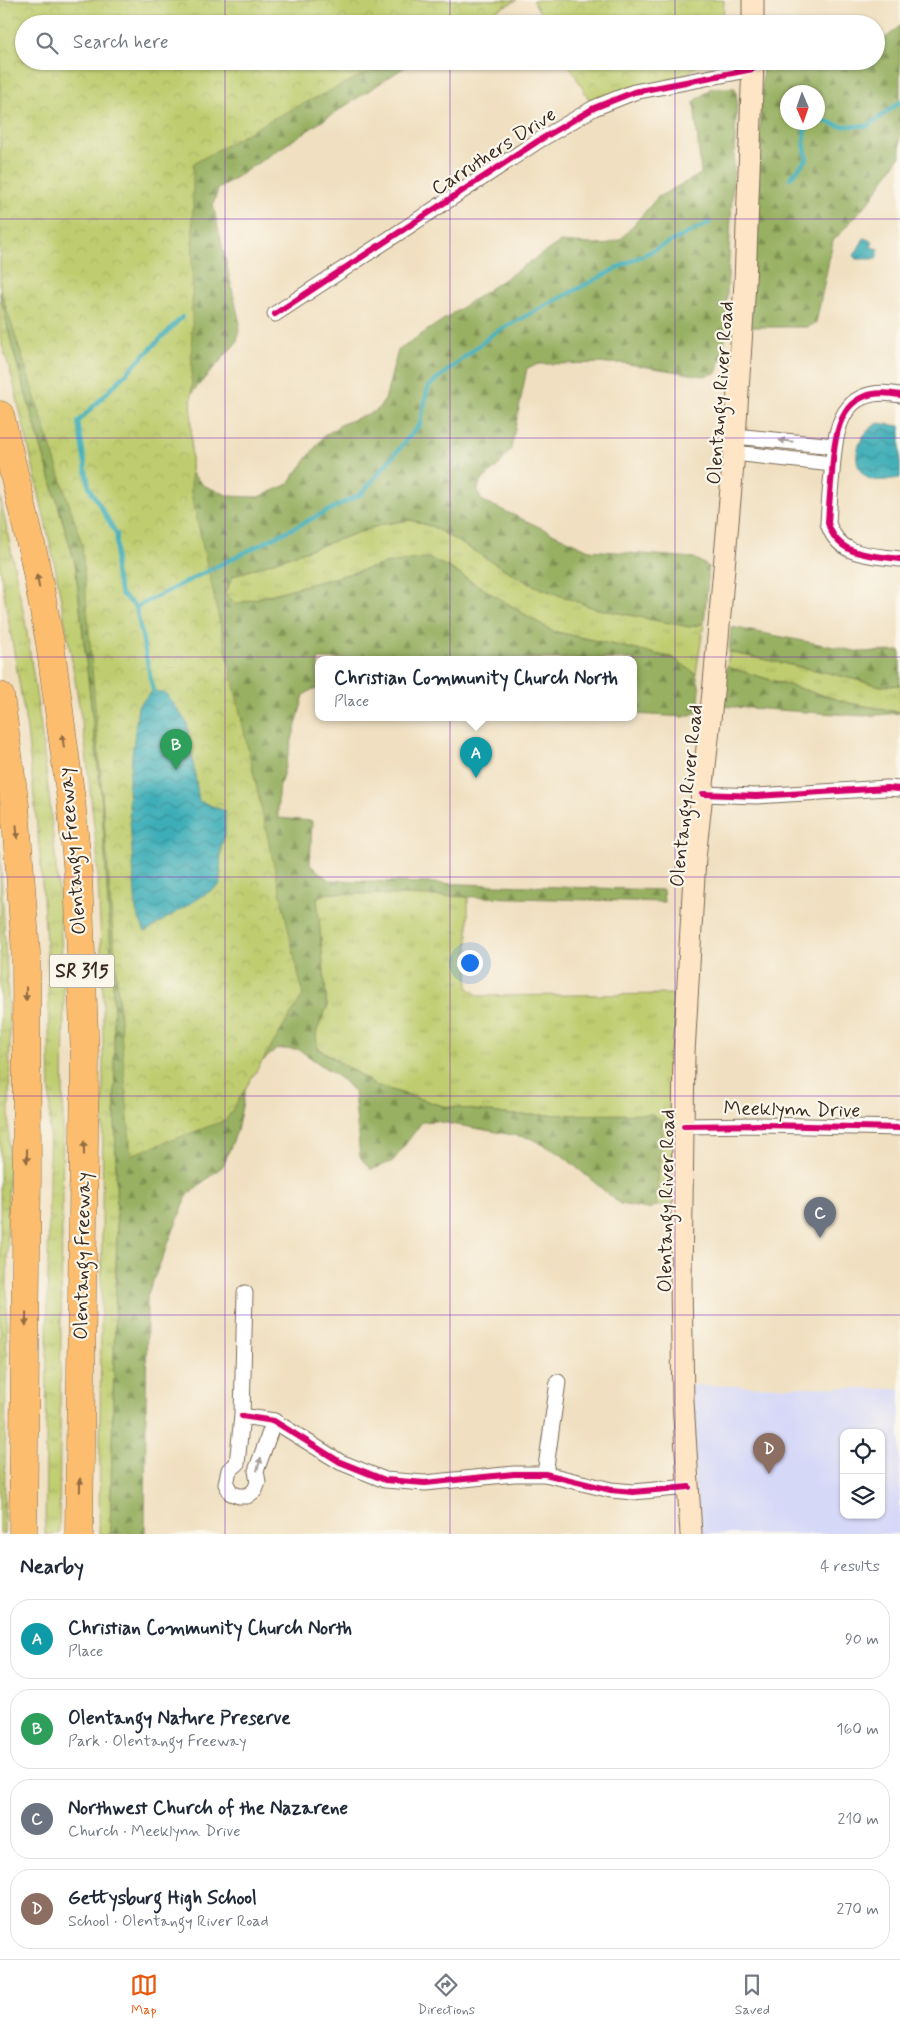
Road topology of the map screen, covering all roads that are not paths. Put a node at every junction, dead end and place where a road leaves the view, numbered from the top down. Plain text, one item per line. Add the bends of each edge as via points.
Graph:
1 (753, 0) edge
2 (753, 15) edge
3 (730, 70) edge
4 (752, 70) edge
5 (275, 314) dead end
6 (900, 396) edge
7 (0, 415) edge
8 (734, 444) junction
9 (834, 446) junction
10 (832, 464) junction
11 (900, 559) edge
12 (0, 696) edge
13 (900, 789) edge
14 (702, 794) junction
15 (684, 1126) junction
16 (900, 1128) edge
17 (245, 1293) dead end
18 (558, 1382) dead end
19 (242, 1416) junction
20 (274, 1421) junction
21 (545, 1474) junction
22 (689, 1488) junction
23 (23, 1534) edge
24 (79, 1534) edge
25 (691, 1534) edge

1 - 2 main road
3 - 5 street, Carruthers Drive via 634,92 594,108
4 - 8 main road, Olentangy River Road via 745,282
6 - 9 street via 884,392 870,394 850,405
24 -> 7 highway, Olentangy Freeway / SR 315 via 84,1060 78,875 48,634 32,548
9 -> 8 street
8 - 10 street
8 - 14 main road, Olentangy River Road via 723,592
9 - 10 street
10 - 11 street via 828,523 836,540 841,546 858,553
12 -> 23 highway, SR 315 via 15,806 26,953
13 - 14 street via 756,796
14 - 15 main road, Olentangy River Road via 691,918
15 - 16 street, Meeklynn Drive
15 - 22 main road, Olentangy River Road via 681,1281 683,1401
17 - 19 street
18 - 21 street
19 - 20 street
19 -> 20 street via 237,1464 229,1470 226,1484 231,1493 239,1496 247,1496 255,1490 258,1482 256,1471
20 - 21 street via 340,1462 384,1480 425,1483
21 - 22 street via 611,1490 633,1492
22 - 25 main road, Olentangy River Road

